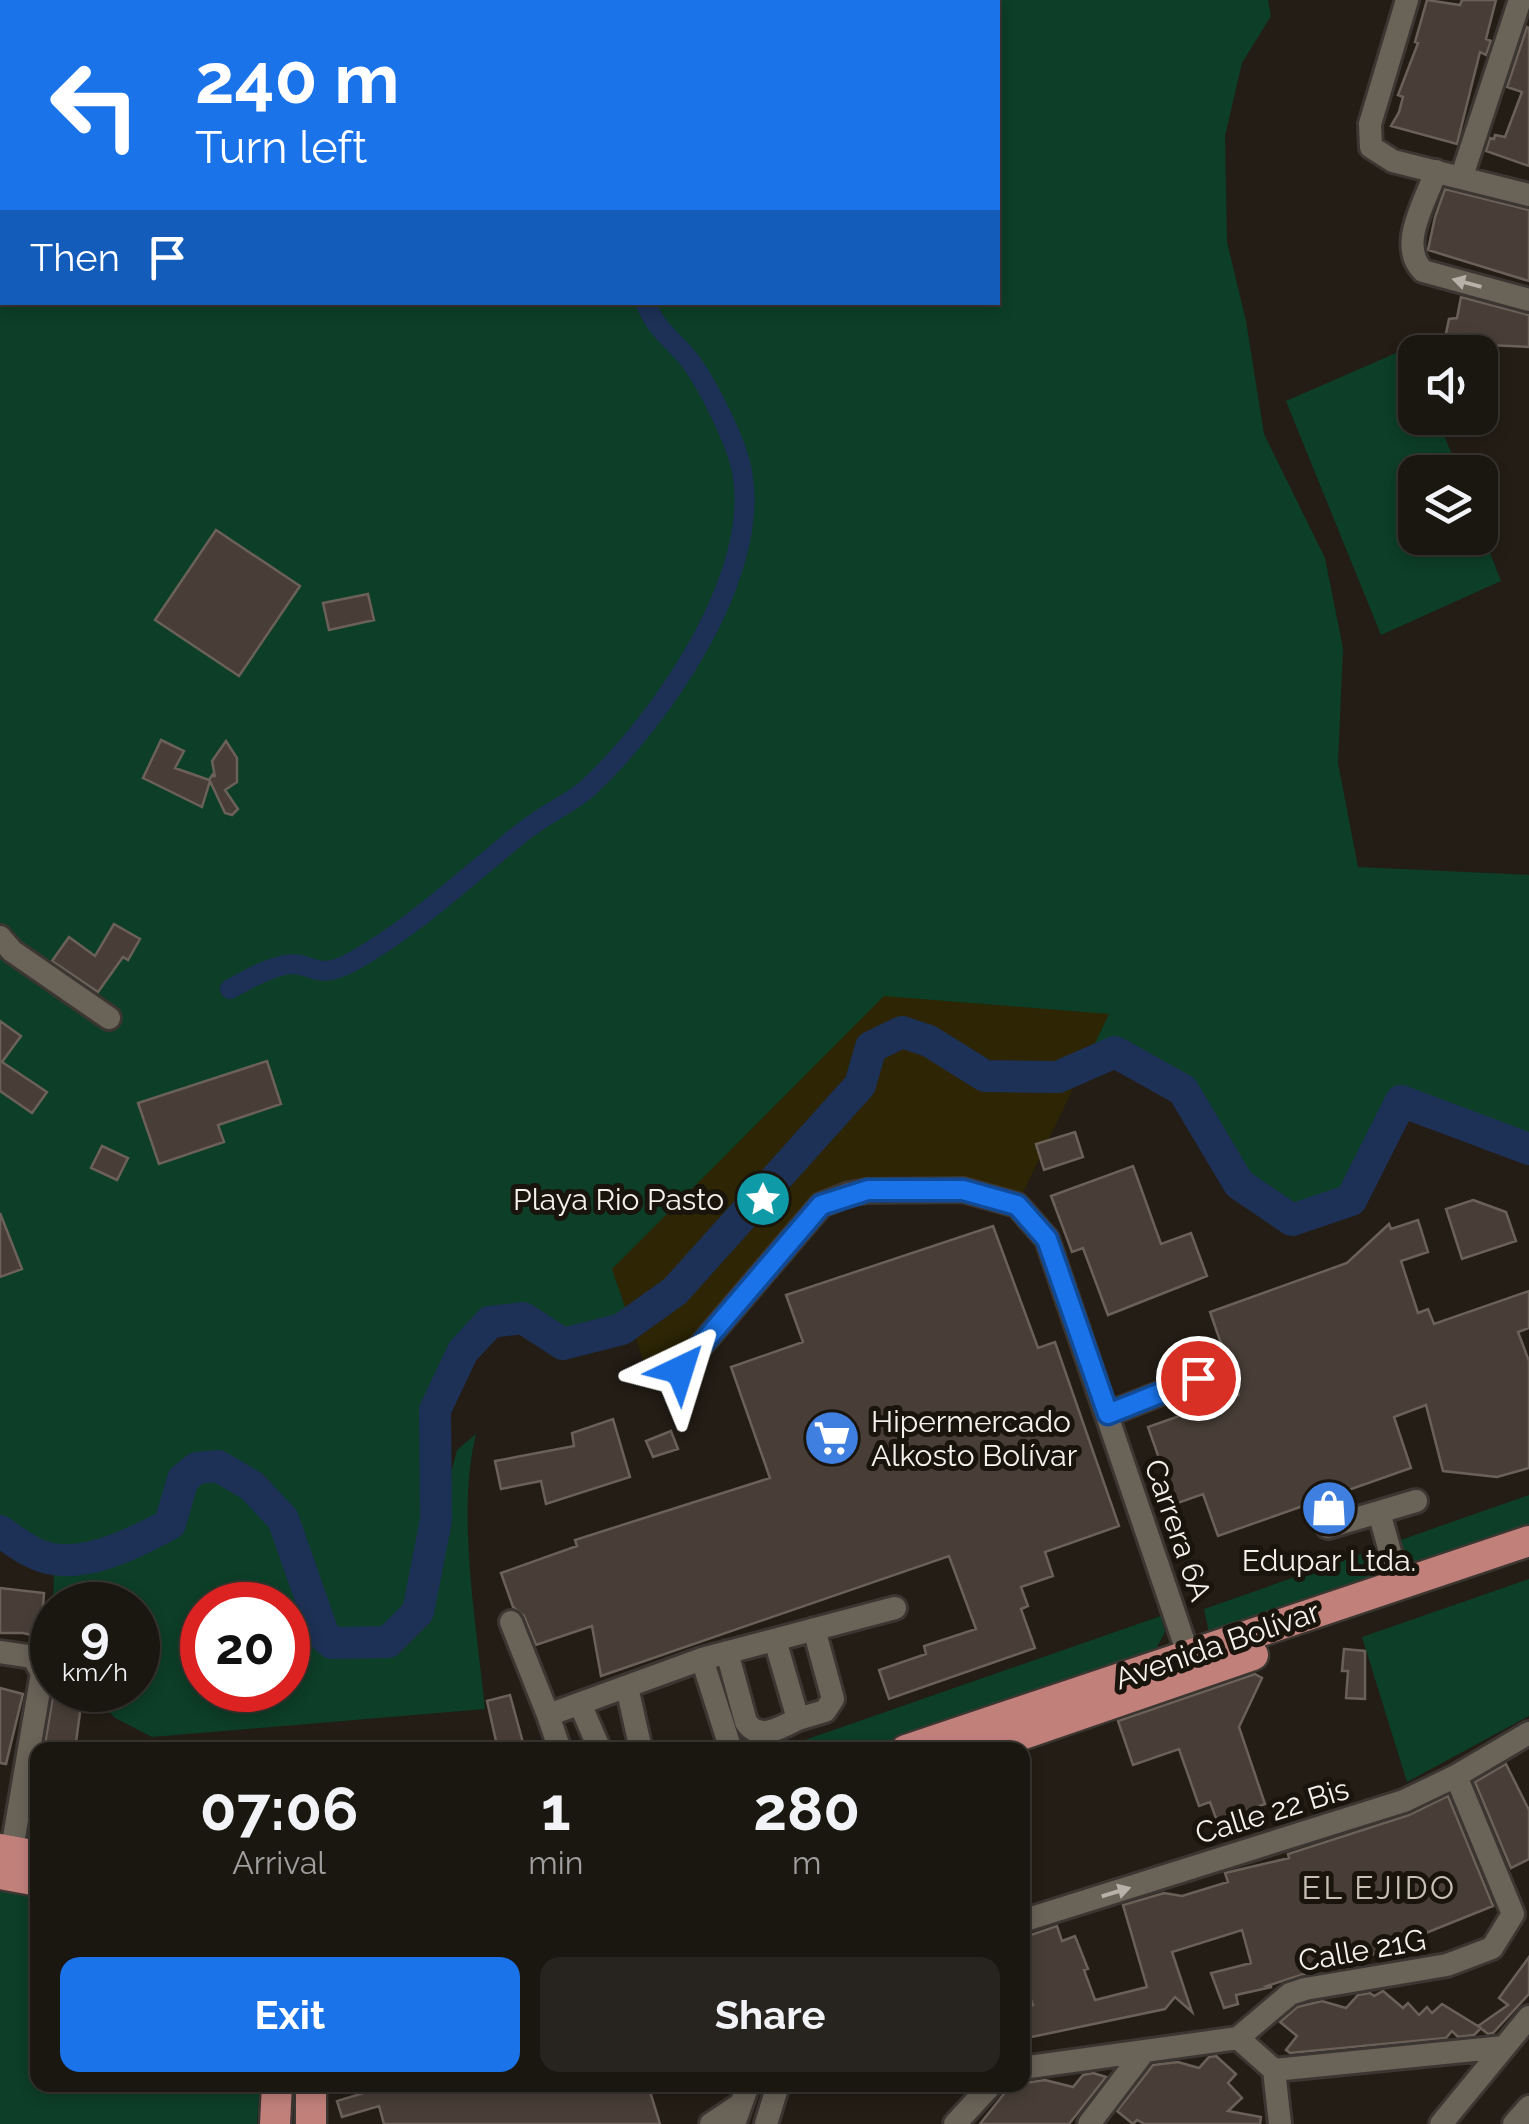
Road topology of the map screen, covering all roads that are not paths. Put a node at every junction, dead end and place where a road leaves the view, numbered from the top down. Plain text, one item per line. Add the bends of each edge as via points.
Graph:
1 (1407, 0) edge
2 (1520, 0) edge
3 (1436, 171) junction
4 (1462, 176) junction
5 (1529, 194) edge
6 (1529, 300) edge
7 (0, 937) edge
8 (109, 1018) dead end
9 (680, 1370) dead end
10 (1198, 1378) dead end
11 (1108, 1414) junction
12 (1416, 1501) dead end
13 (1379, 1512) junction
14 (1328, 1527) dead end
15 (1529, 1541) edge
16 (1529, 1561) edge
17 (1399, 1584) junction
18 (894, 1608) dead end
19 (511, 1622) dead end
20 (814, 1629) junction
21 (775, 1640) junction
22 (0, 1652) edge
23 (726, 1652) junction
24 (1188, 1654) junction
25 (702, 1659) junction
26 (627, 1687) junction
27 (580, 1704) junction
28 (548, 1715) junction
29 (798, 1719) junction
30 (1529, 1733) edge
31 (33, 1742) edge
32 (557, 1742) edge
33 (597, 1742) edge
34 (640, 1742) edge
35 (728, 1742) edge
36 (930, 1742) edge
37 (1000, 1742) edge
38 (30, 1762) edge
39 (1456, 1776) junction
40 (16, 1865) edge
41 (1521, 1914) edge
42 (1030, 1919) edge
43 (1529, 2017) edge
44 (1238, 2038) junction
45 (1504, 2047) junction
46 (1143, 2052) junction
47 (1030, 2067) edge
48 (1274, 2070) junction
49 (276, 2092) edge
50 (311, 2092) edge
51 (776, 2092) edge
52 (985, 2092) edge
53 (741, 2104) edge
54 (1529, 2107) edge
55 (1099, 2121) edge
56 (275, 2124) edge
57 (311, 2124) edge
58 (711, 2124) edge
59 (766, 2124) edge
60 (955, 2124) edge
61 (1280, 2124) edge
62 (1441, 2124) edge
63 (1514, 2124) edge

1 - 3 street via 1370,124 1372,147 1393,161
2 - 4 street
3 - 4 street
6 -> 3 street via 1423,272 1411,257
4 - 5 street
7 - 8 street
9 - 11 street, Carrera 6A via 821,1205 868,1190 963,1190 1017,1205 1047,1239
10 - 11 street
11 - 24 street, Carrera 6A
12 - 13 street
13 - 14 street
13 - 17 street
15 - 17 main road, Avenida Bolívar
16 - 37 main road, Avenida Bolívar
17 - 24 main road, Avenida Bolívar
18 - 20 street
19 - 28 street
20 - 21 street
20 - 29 street via 833,1699 825,1710
21 - 23 street
21 - 29 street
22 - 31 street via 33,1657 42,1673
23 - 25 street
23 - 29 street via 751,1730 762,1733
24 - 36 main road, Avenida Bolívar
25 - 26 street
25 - 35 street
26 - 27 street
26 - 34 street
27 - 28 street
27 - 33 street
28 - 32 street
30 - 39 street, Calle 22 Bis
38 - 40 street
39 - 41 street
42 -> 39 street, Calle 22 Bis via 1404,1802
41 - 44 street, Calle 21G via 1492,1948 1447,1965 1305,1988
43 - 45 street
44 - 46 street
44 - 48 street
45 - 48 street
45 - 62 street
46 - 47 street
46 - 55 street
48 - 61 street
49 - 56 main road
50 - 57 main road
51 - 59 street
52 - 60 street
53 - 58 street
54 - 63 street

